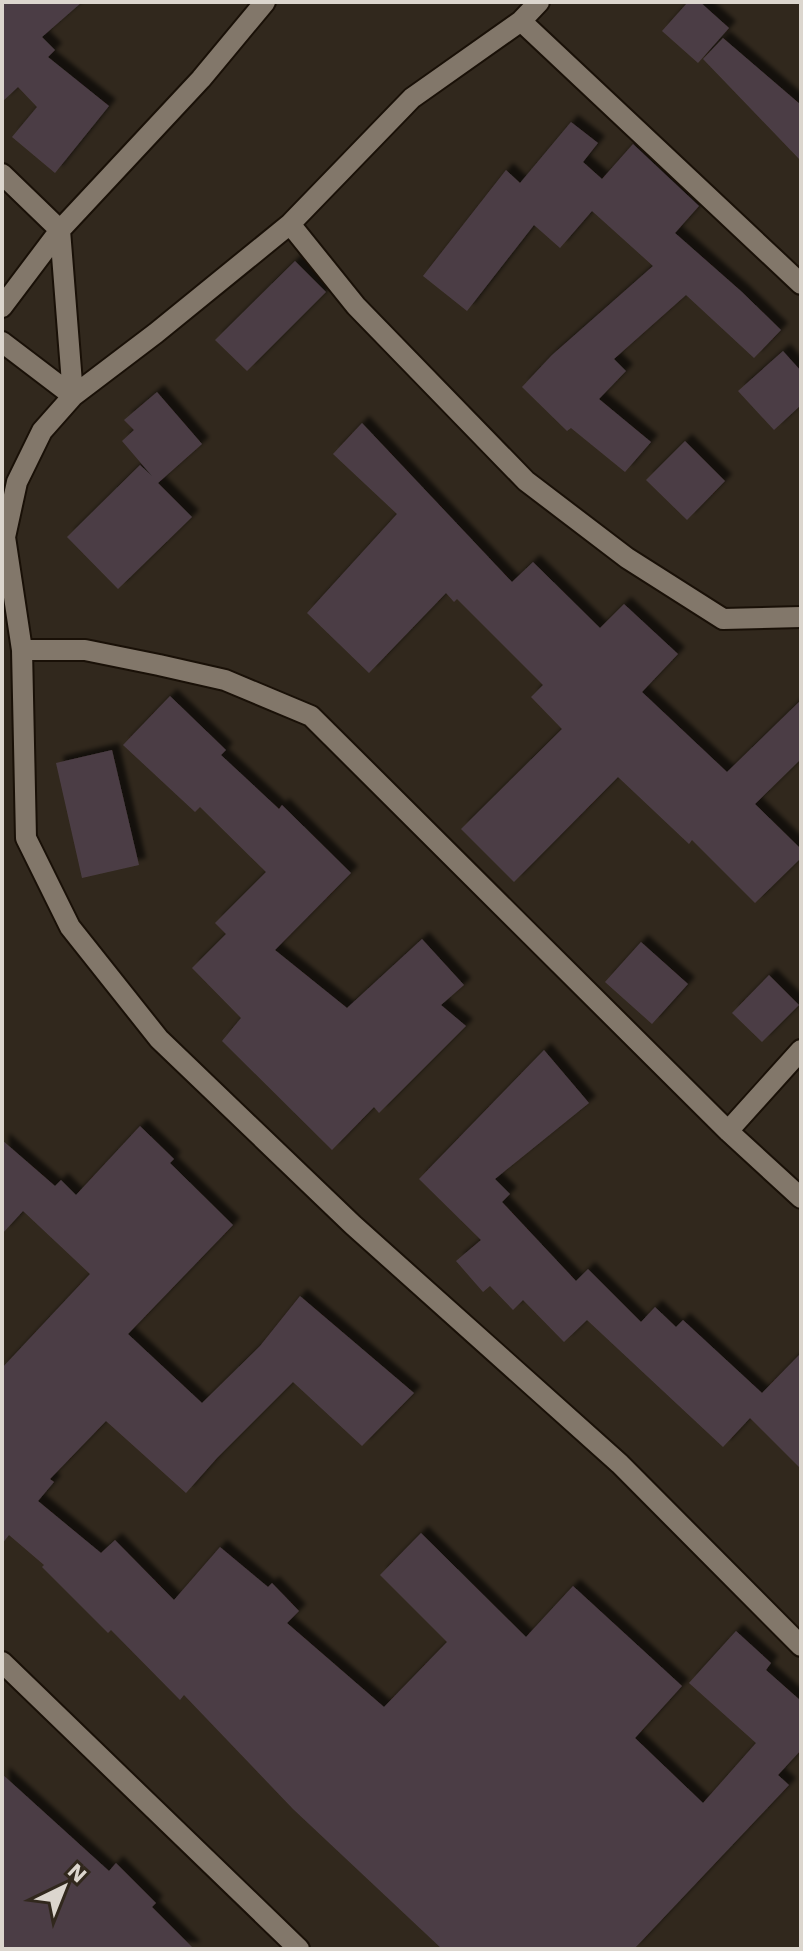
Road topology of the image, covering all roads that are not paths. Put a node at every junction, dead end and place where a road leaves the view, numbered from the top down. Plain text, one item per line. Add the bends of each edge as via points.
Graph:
1 (265, 2) edge
2 (539, 2) edge
3 (521, 21) junction
4 (2, 174) edge
5 (290, 224) junction
6 (60, 230) junction
7 (801, 284) edge
8 (2, 307) edge
9 (2, 342) edge
10 (73, 396) junction
11 (801, 617) edge
12 (22, 650) junction
13 (801, 1050) edge
14 (728, 1131) junction
15 (801, 1198) edge
16 (801, 1646) edge
17 (2, 1662) edge
18 (299, 1949) edge

1 - 6 street
2 - 3 street
3 - 5 street via 412,98
3 - 7 street
4 - 6 street
5 - 10 street
5 - 11 street via 356,306 539,491 627,558 723,619
6 - 8 street
6 - 10 street
9 - 10 street
10 - 12 street via 42,431 17,482 5,537
12 - 14 street via 85,650 173,668 225,680 311,716
12 - 16 street via 26,838 70,927 159,1039 353,1225 620,1464
13 - 14 street
14 - 15 street
17 - 18 street

